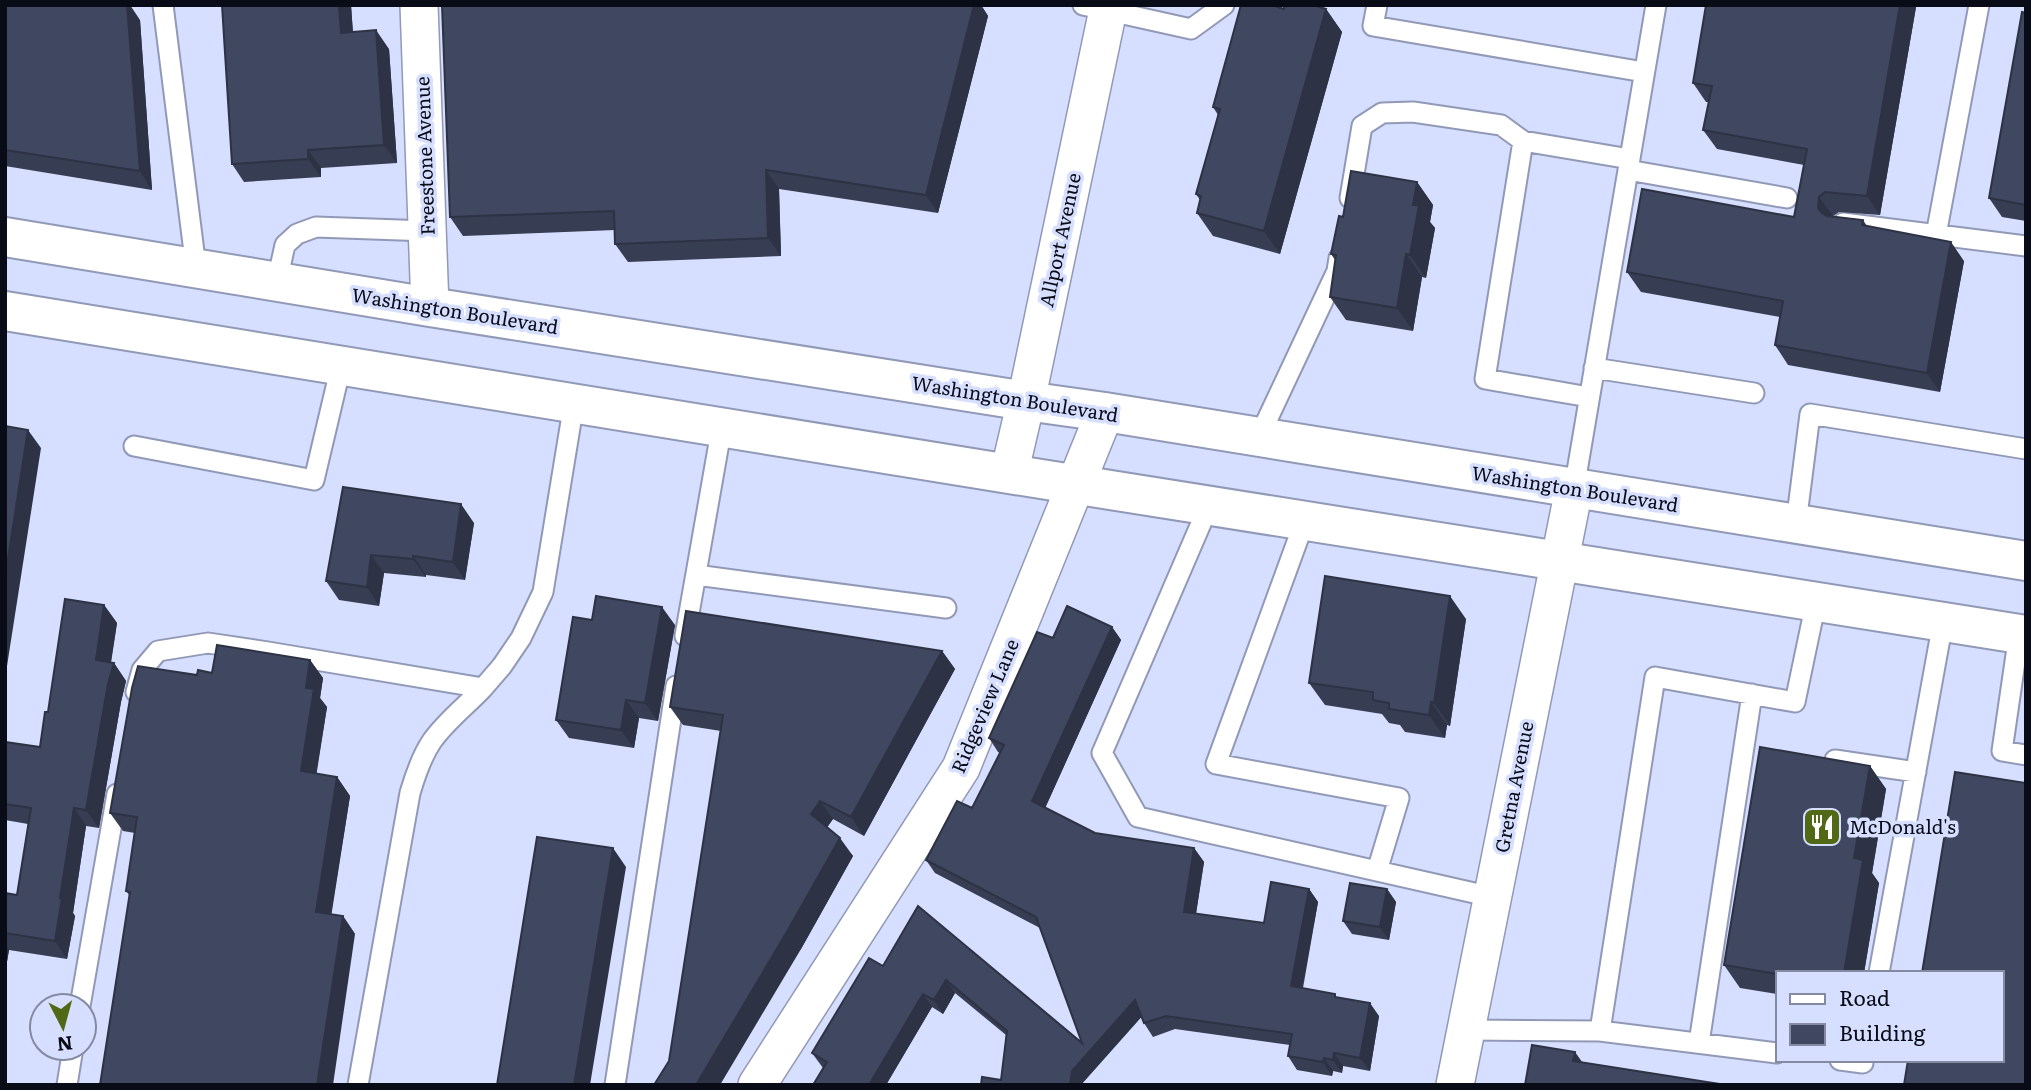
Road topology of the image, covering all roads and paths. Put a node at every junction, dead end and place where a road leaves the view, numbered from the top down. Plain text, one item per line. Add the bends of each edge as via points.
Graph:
1 (163, 5) edge
2 (419, 5) edge
3 (1224, 5) edge
4 (1377, 5) edge
5 (1656, 5) edge
6 (1979, 5) edge
7 (1100, 7) edge
8 (1644, 72) junction
9 (1523, 141) junction
10 (1629, 164) junction
11 (1787, 198) dead end
12 (1346, 218) edge
13 (1843, 223) edge
14 (428, 231) junction
15 (1936, 235) junction
16 (5, 237) edge
17 (1342, 244) edge
18 (2026, 247) edge
19 (195, 268) junction
20 (277, 281) junction
21 (430, 307) junction
22 (5, 311) edge
23 (341, 366) junction
24 (1594, 368) junction
25 (1754, 393) dead end
26 (1589, 397) junction
27 (1026, 401) junction
28 (575, 403) junction
29 (1105, 412) junction
30 (722, 426) junction
31 (1259, 438) junction
32 (134, 446) dead end
33 (2026, 449) edge
34 (1009, 474) junction
35 (1076, 484) junction
36 (1574, 489) junction
37 (1209, 505) junction
38 (1305, 520) junction
39 (1796, 524) junction
40 (1559, 561) junction
41 (2026, 561) edge
42 (696, 575) junction
43 (1816, 602) junction
44 (946, 608) dead end
45 (1943, 622) junction
46 (2023, 634) edge
47 (483, 688) junction
48 (1752, 694) junction
49 (133, 704) edge
50 (2026, 755) edge
51 (1823, 759) edge
52 (1916, 772) junction
53 (121, 773) edge
54 (1377, 871) junction
55 (1492, 897) junction
56 (1879, 971) edge
57 (82, 992) edge
58 (1466, 1030) junction
59 (1600, 1031) junction
60 (1699, 1043) junction
61 (1776, 1052) edge
62 (70, 1062) edge
63 (66, 1085) edge
64 (358, 1085) edge
65 (615, 1085) edge
66 (757, 1085) edge
67 (1455, 1085) edge

1 - 19 lane
2 - 14 street, Freestone Avenue
3 - 7 lane via 1191,29
4 - 8 lane via 1373,26
5 - 8 lane
6 - 15 lane
7 - 27 street, Allport Avenue
8 - 10 lane
9 - 10 lane
9 - 12 lane via 1501,125 1413,112 1382,113 1362,126
9 - 26 lane via 1485,379
10 - 11 lane
10 - 24 lane
13 - 15 lane
14 - 20 lane via 316,227 297,234 285,246
14 - 21 street, Freestone Avenue
15 - 18 lane
16 - 19 main road, Washington Boulevard
17 - 31 lane via 1337,271
19 - 20 main road, Washington Boulevard
20 - 21 main road, Washington Boulevard
21 - 27 main road, Washington Boulevard
22 - 23 main road
23 - 28 main road
23 - 32 lane via 314,480
24 - 25 lane
24 - 26 lane
26 - 36 lane
27 - 29 main road, Washington Boulevard
27 - 34 street, Allport Avenue
28 - 30 main road
28 - 47 lane via 543,592 521,638
29 - 31 main road, Washington Boulevard
29 - 35 street, Ridgeview Lane
30 - 34 main road
30 - 42 lane
31 - 36 main road, Washington Boulevard
33 - 39 lane via 1810,414
34 - 35 main road
35 - 37 main road
35 - 66 street, Ridgeview Lane via 961,768
36 - 39 main road, Washington Boulevard
36 - 40 street, Gretna Avenue
37 - 38 main road
37 - 54 lane via 1102,753 1138,817
38 - 40 main road
38 - 54 lane via 1216,764 1399,798
39 - 41 main road, Washington Boulevard
40 - 43 main road
40 - 55 street, Gretna Avenue
42 - 44 lane
42 - 65 lane
43 - 45 main road
43 - 48 lane via 1795,702
45 - 46 main road
45 - 52 lane
46 - 50 lane via 2002,751
47 - 49 lane via 208,643 158,652 142,670
47 - 64 lane via 430,743 410,793
48 - 59 lane via 1655,677
48 - 60 lane via 1750,749
51 - 52 lane
52 - 56 lane
53 - 57 lane
54 - 55 lane
55 - 58 street, Gretna Avenue
58 - 59 lane
58 - 67 street, Gretna Avenue
59 - 60 lane
60 - 61 lane
62 - 63 lane

